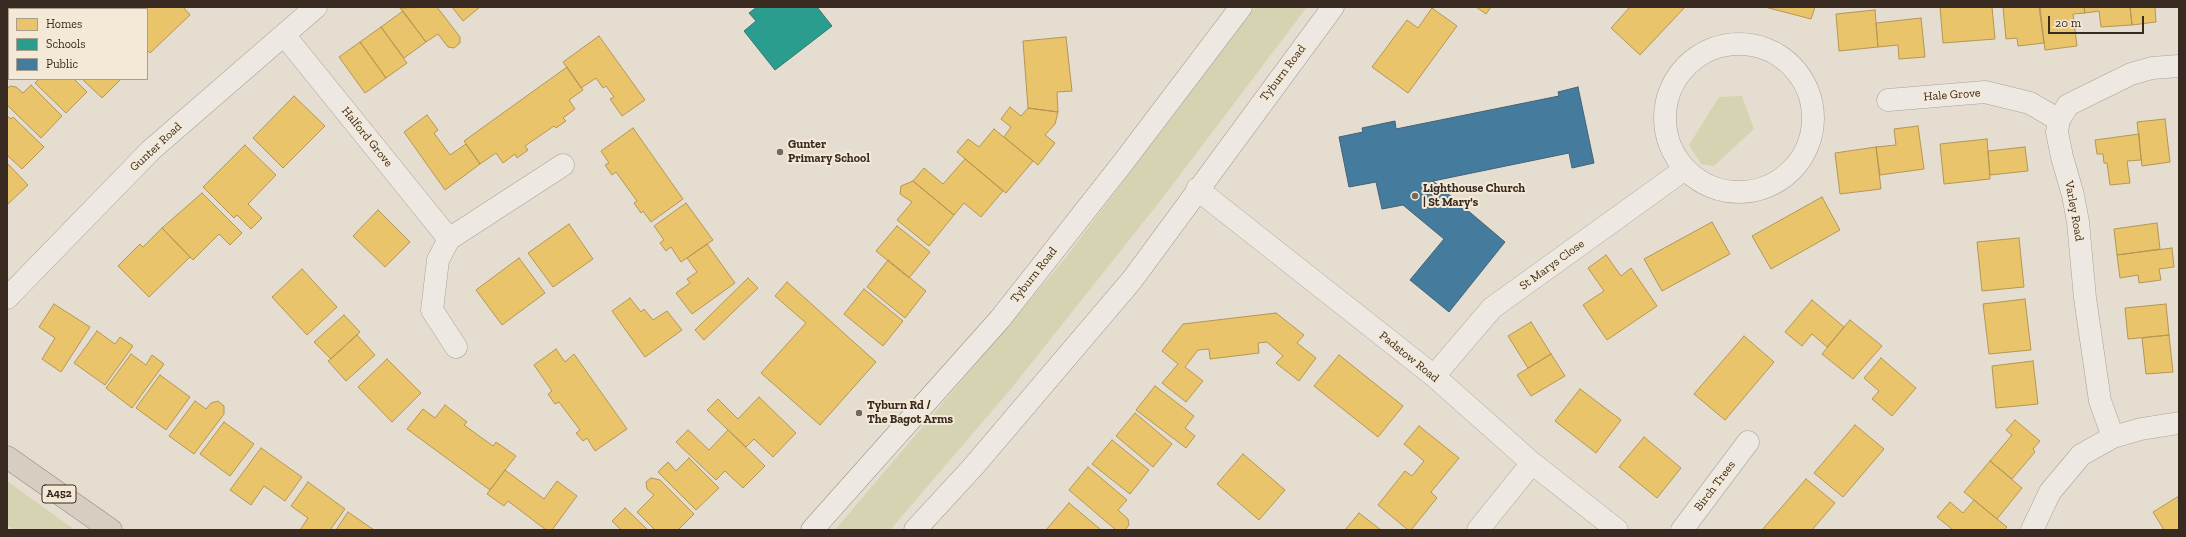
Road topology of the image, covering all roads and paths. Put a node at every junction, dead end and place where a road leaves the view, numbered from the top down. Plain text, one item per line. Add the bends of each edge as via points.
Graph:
1 (316, 7) edge
2 (1240, 7) edge
3 (1333, 7) edge
4 (285, 36) junction
5 (2179, 66) edge
6 (1888, 100) dead end
7 (2059, 120) junction
8 (563, 165) dead end
9 (1685, 169) junction
10 (1198, 189) junction
11 (449, 239) junction
12 (7, 298) edge
13 (456, 347) dead end
14 (1434, 376) junction
15 (2179, 423) edge
16 (2113, 437) junction
17 (1748, 442) dead end
18 (7, 457) edge
19 (1532, 463) junction
20 (112, 530) edge
21 (812, 530) edge
22 (915, 530) edge
23 (1478, 530) edge
24 (1617, 530) edge
25 (1682, 530) edge
26 (2032, 530) edge

1 - 4 street, Gunter Road
2 - 21 street, Tyburn Road via 1122,164 1000,319
3 - 10 street, Tyburn Road
4 - 11 street, Halford Grove
4 - 12 street, Gunter Road via 234,77 152,150
5 - 7 street, Varley Road via 2152,68 2131,74 2068,104
6 - 7 street, Hale Grove via 1985,92 2030,103
7 - 16 street, Varley Road via 2058,139 2078,222 2085,298 2100,401
8 - 11 street
9 - 9 street via 1673,153 1666,136 1665,105 1675,80 1701,53 1734,43 1765,47 1795,67 1814,106 1811,142 1792,171 1754,192 1724,191 1701,182
9 - 14 street, St Marys Close via 1492,308
10 - 14 street, Padstow Road
10 - 22 street, Tyburn Road via 1132,280
11 - 13 street via 438,260 432,310
14 - 19 street, Padstow Road
15 - 16 street via 2141,429
16 - 26 street via 2081,455 2050,492
17 - 25 street, Birch Trees
18 - 20 highway, A452
19 - 23 street
19 - 24 street, Padstow Road

